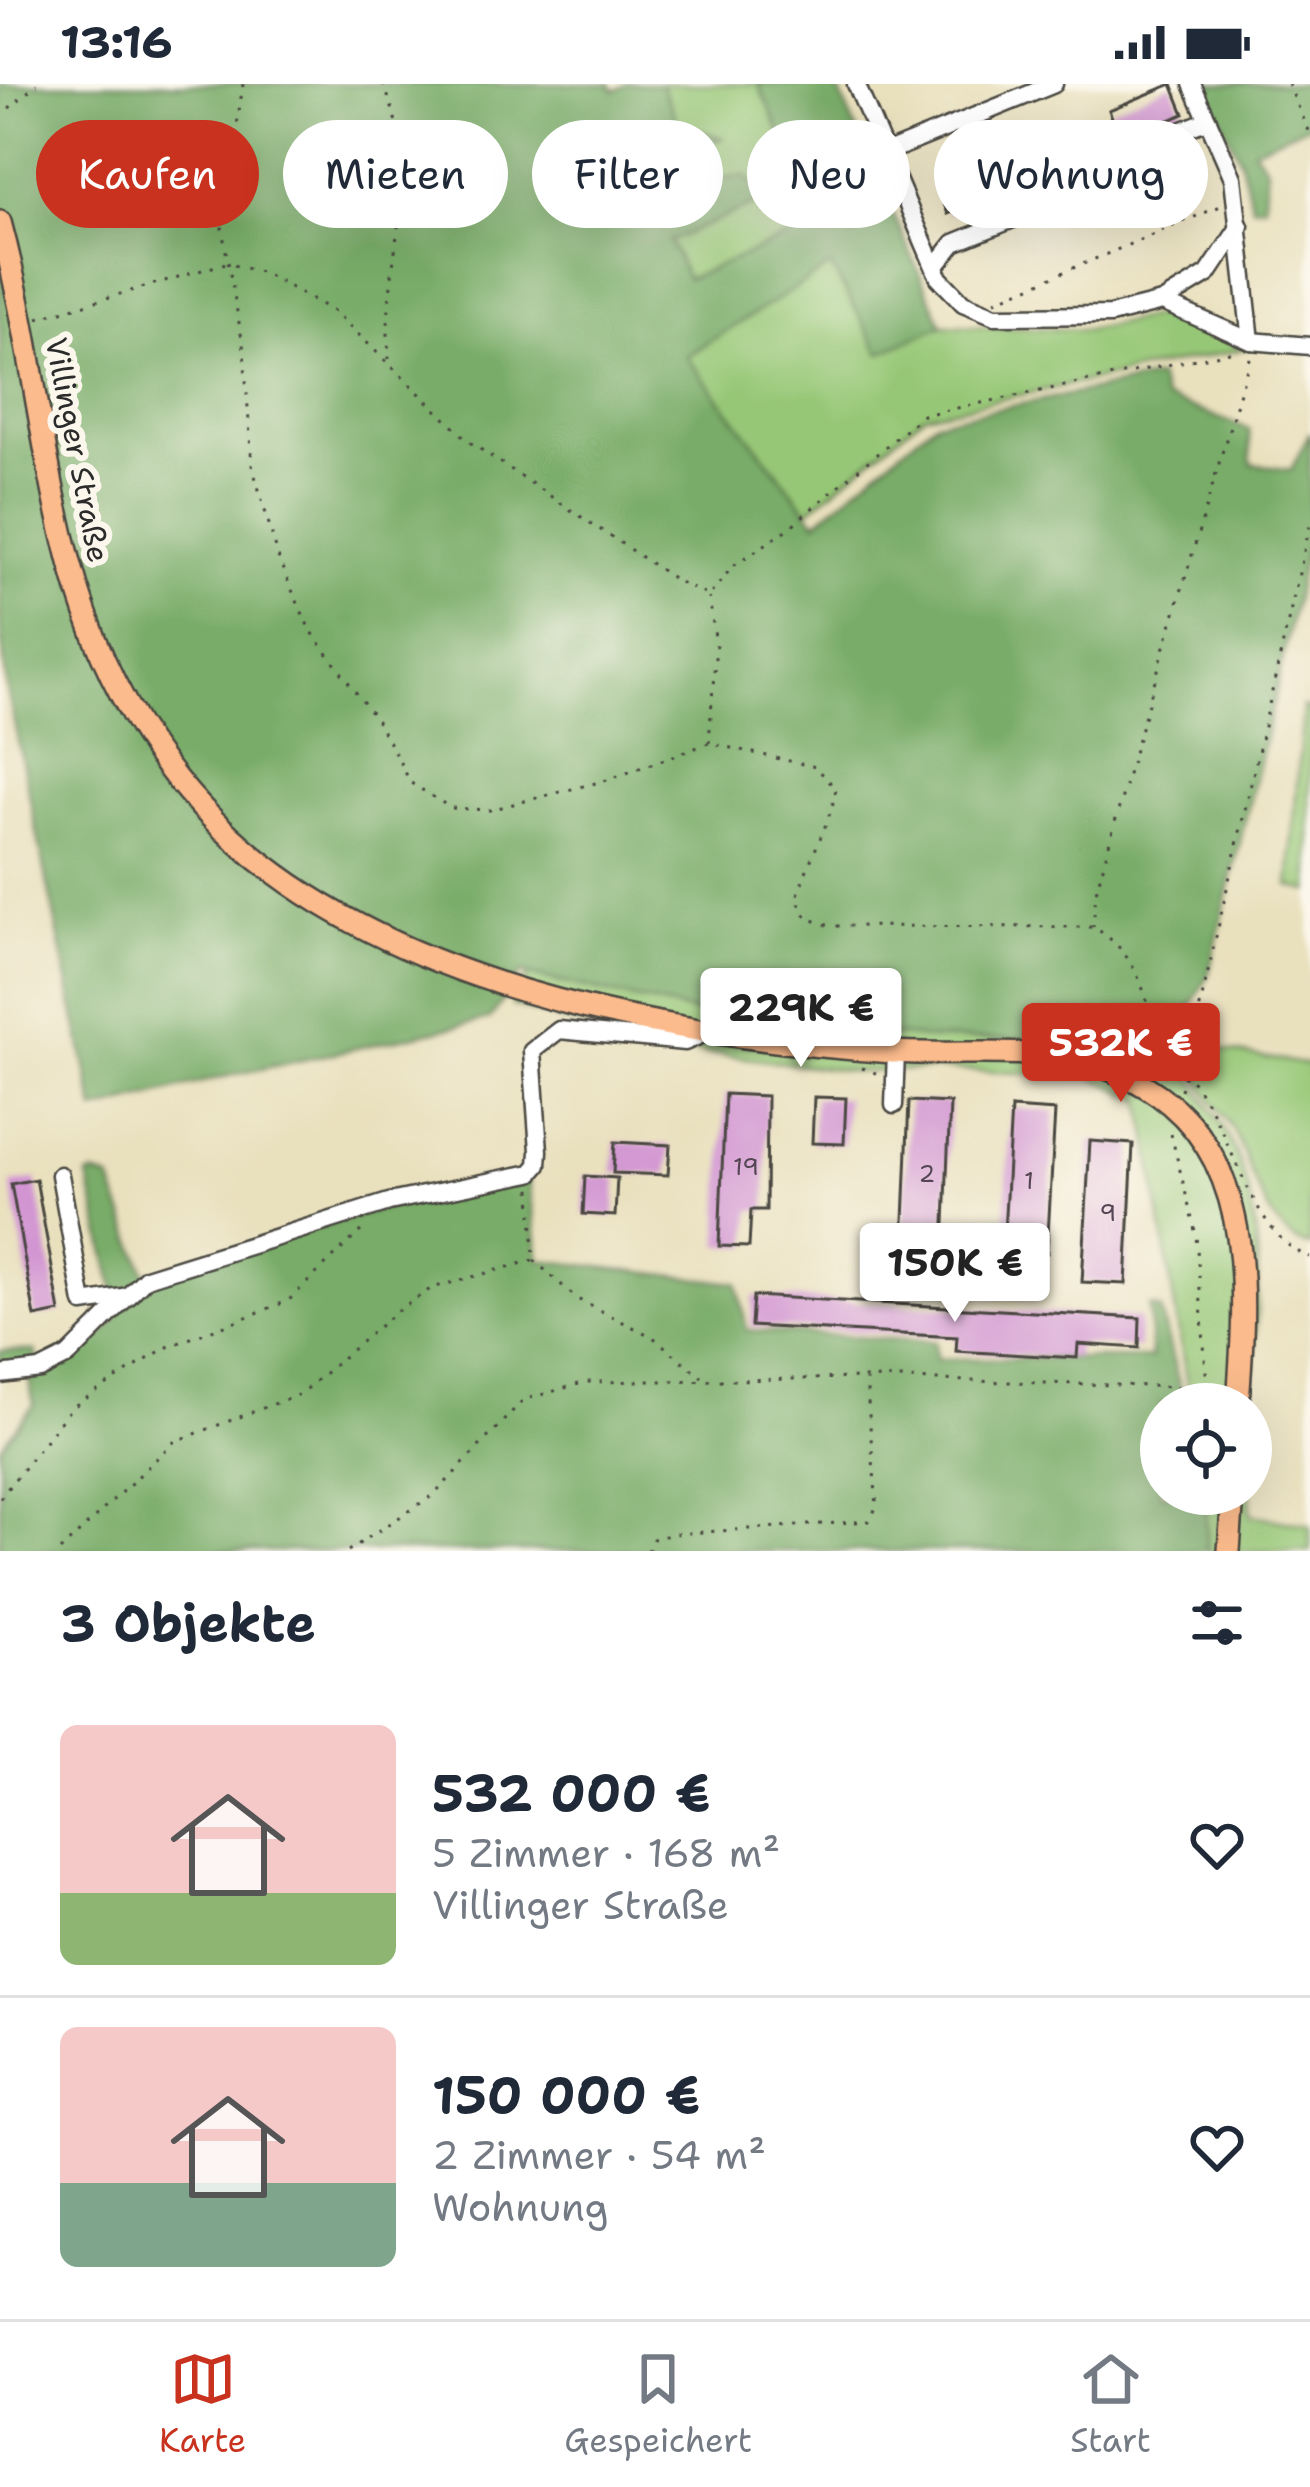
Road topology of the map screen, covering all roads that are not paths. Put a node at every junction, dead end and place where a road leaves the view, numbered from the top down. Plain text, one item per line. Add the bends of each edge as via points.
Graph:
1 (856, 84) edge
2 (1054, 84) edge
3 (1192, 84) edge
4 (871, 120) edge
5 (1208, 120) joint
6 (910, 143) edge
7 (910, 210) edge
8 (0, 222) edge
9 (1240, 226) junction
10 (991, 228) edge
11 (935, 267) junction
12 (1162, 302) junction
13 (1251, 341) junction
14 (1310, 346) edge
15 (713, 1029) junction
16 (896, 1052) junction
17 (894, 1106) dead end
18 (60, 1175) dead end
19 (129, 1296) junction
20 (0, 1375) edge
21 (1238, 1383) edge
22 (1232, 1515) edge
23 (1229, 1551) edge

1 - 4 lane
2 - 6 lane
3 - 5 lane
5 - 9 lane
7 - 11 lane
8 - 15 main road, Villinger Straße via 77,595 133,718 203,810 307,898 406,951 528,989
9 - 12 lane via 1208,274
9 - 13 lane
10 - 11 lane via 954,243
11 - 12 lane via 963,302 983,311 1110,316
12 - 13 lane
13 - 14 lane
15 - 16 main road, Villinger Straße
15 - 19 lane via 685,1042 578,1030 542,1039 532,1052 539,1151 531,1173 389,1202 146,1278
16 - 17 lane
16 - 21 main road, Villinger Straße via 1091,1060 1174,1106 1214,1160 1238,1230
18 - 19 lane via 83,1303
19 - 20 lane via 68,1357
22 - 23 main road

